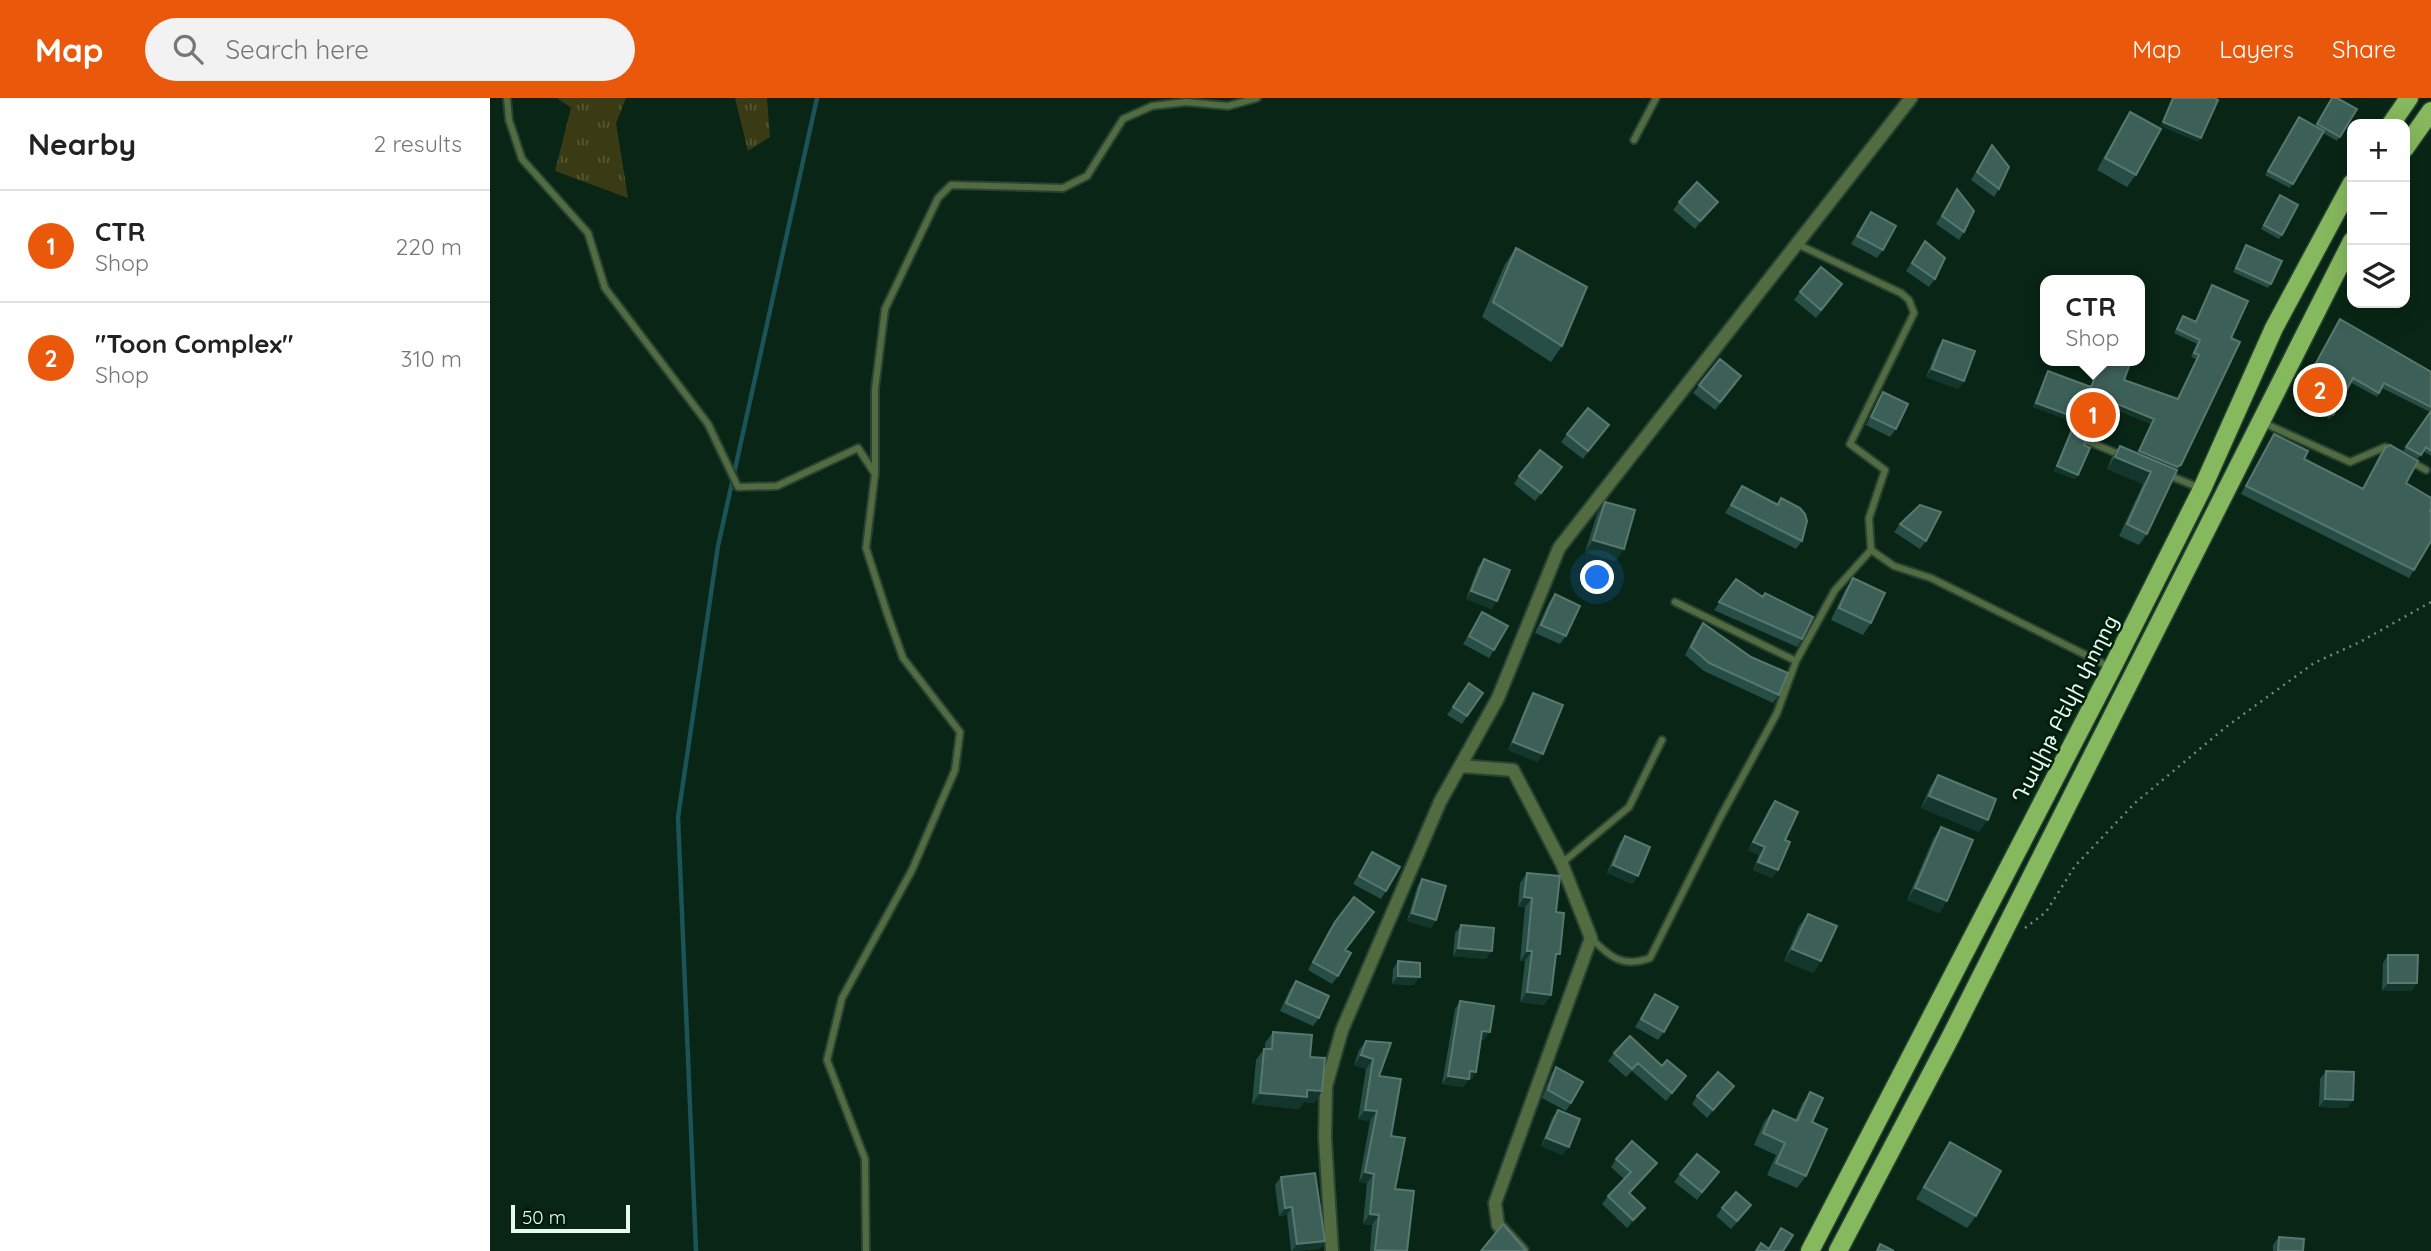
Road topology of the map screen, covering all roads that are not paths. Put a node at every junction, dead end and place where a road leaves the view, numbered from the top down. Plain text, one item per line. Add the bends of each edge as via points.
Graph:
1 (507, 98) edge
2 (1256, 98) edge
3 (1656, 98) edge
4 (1911, 98) edge
5 (2409, 98) edge
6 (2431, 111) edge
7 (2394, 119) edge
8 (1634, 140) dead end
9 (2410, 142) edge
10 (2347, 192) edge
11 (1797, 244) junction
12 (2350, 245) edge
13 (2274, 328) junction
14 (2302, 341) junction
15 (2263, 422) junction
16 (2078, 437) edge
17 (2395, 452) edge
18 (2127, 458) edge
19 (2405, 458) edge
20 (2426, 470) dead end
21 (2165, 473) edge
22 (875, 474) junction
23 (2205, 480) junction
24 (2232, 482) junction
25 (1871, 550) junction
26 (1675, 602) dead end
27 (1796, 661) junction
28 (2112, 667) junction
29 (1662, 740) dead end
30 (1460, 766) junction
31 (2039, 809) junction
32 (2058, 819) junction
33 (1562, 864) junction
34 (1591, 938) junction
35 (866, 1251) edge
36 (1332, 1251) edge
37 (1522, 1251) edge
38 (1811, 1251) edge
39 (1838, 1251) edge

1 - 22 lane via 522,159 588,233 605,288 708,424 738,487 776,486 858,448
2 - 22 lane via 1228,106 1186,102 1152,106 1123,119 1087,176 1063,188 951,185 938,198 885,309 875,389
3 - 8 lane
4 - 11 street
5 - 7 main road
6 - 9 main road
10 - 13 main road, Դավիթ Բեկի փողոց
11 - 25 lane via 1901,293 1914,313 1850,444 1885,470 1869,519
11 - 30 street via 1559,548 1498,698
12 - 14 main road, Դավիթ Բեկի փողոց
13 - 14 main road via 2291,317 2300,321
13 - 23 main road, Դավիթ Բեկի փողոց
14 - 15 main road, Դավիթ Բեկի փողոց
15 - 17 lane via 2350,462 2385,446
15 - 24 main road, Դավիթ Բեկի փողոց
16 - 18 lane
19 - 20 lane
21 - 23 lane
22 - 35 lane via 866,548 887,613 903,658 960,732 955,770 912,870 842,998 827,1060 865,1159
23 - 24 main road via 2223,488
23 - 28 main road, Դավիթ Բեկի փողոց
24 - 32 main road, Դավիթ Բեկի փողոց
25 - 27 lane via 1835,590
25 - 28 lane via 1895,566 1931,578
26 - 27 lane
27 - 34 lane via 1777,713 1650,958 1635,963 1614,960
28 - 31 main road, Դավիթ Բեկի փողոց
29 - 33 lane via 1629,807
30 - 33 street via 1513,771
30 - 36 street via 1440,802 1342,1030 1326,1086
31 - 32 main road
31 - 38 main road, Դավիթ Բեկի փողոց
32 - 39 main road, Դավիթ Բեկի փողոց
33 - 34 street
34 - 37 street via 1495,1203 1498,1225

